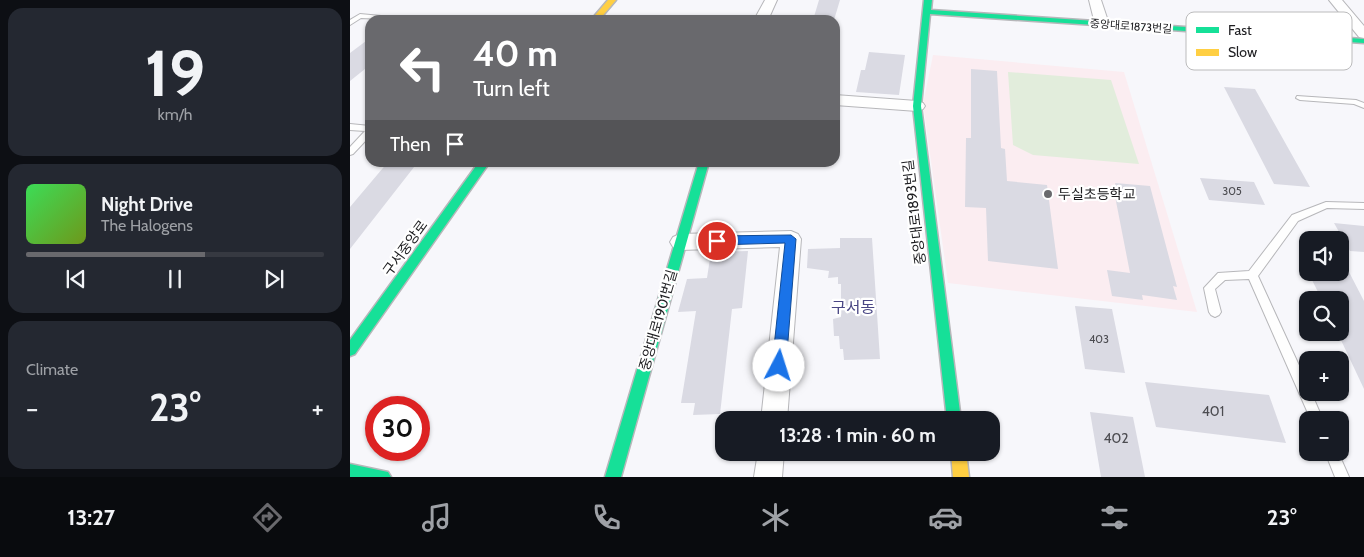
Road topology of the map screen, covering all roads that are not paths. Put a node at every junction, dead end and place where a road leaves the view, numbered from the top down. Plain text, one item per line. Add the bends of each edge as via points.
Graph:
1 (612, 0) edge
2 (771, 0) edge
3 (1095, 0) edge
4 (1335, 0) edge
5 (928, 6) edge
6 (1345, 12) edge
7 (599, 15) edge
8 (764, 15) edge
9 (365, 16) edge
10 (1352, 20) edge
11 (350, 23) edge
12 (1102, 24) junction
13 (1186, 29) edge
14 (1364, 34) edge
15 (1300, 98) dead end
16 (840, 100) edge
17 (917, 106) junction
18 (1364, 106) edge
19 (350, 127) edge
20 (365, 129) edge
21 (365, 136) edge
22 (350, 152) edge
23 (480, 167) edge
24 (702, 167) edge
25 (1364, 206) edge
26 (680, 242) junction
27 (1252, 275) junction
28 (1216, 312) dead end
29 (350, 350) edge
30 (775, 411) edge
31 (953, 411) edge
32 (1313, 411) edge
33 (770, 461) edge
34 (959, 461) edge
35 (1335, 461) edge
36 (350, 472) edge
37 (383, 477) edge
38 (613, 477) edge
39 (768, 477) edge
40 (961, 477) edge
41 (1342, 477) edge

1 - 7 street
2 - 8 street
3 - 12 street
4 - 6 street
5 - 12 street, 중앙대로1873번길
5 - 17 street, 중앙대로1893번길
9 - 11 lane
10 - 14 street
12 - 13 street, 중앙대로1873번길
15 - 18 lane via 1356,102
16 - 17 street
17 - 31 street, 중앙대로1893번길
19 - 20 lane
21 - 22 lane
23 - 29 street, 구서중앙로
24 - 26 street, 중앙대로1901번길
25 - 27 lane via 1326,205 1295,218
26 - 30 street via 791,239
26 - 38 street, 중앙대로1901번길
27 - 28 lane via 1222,276 1209,288
27 - 32 lane
33 - 39 street
34 - 40 street
35 - 41 lane
36 - 37 street

